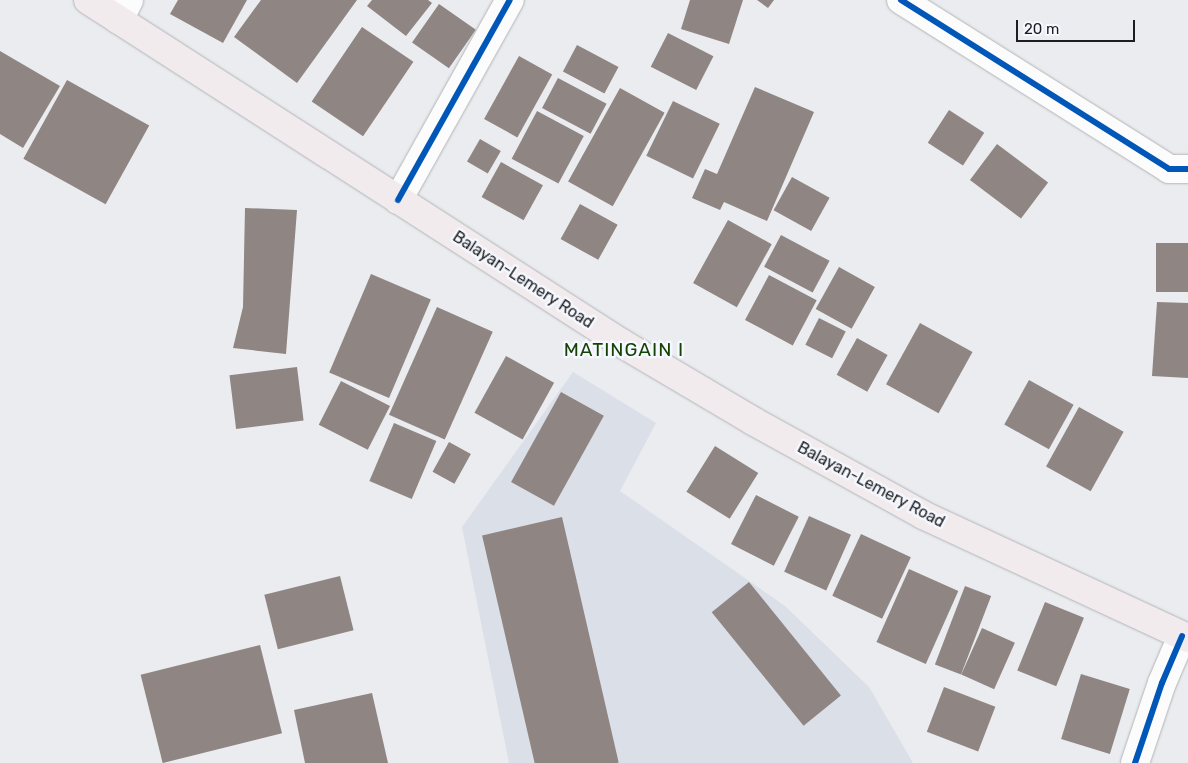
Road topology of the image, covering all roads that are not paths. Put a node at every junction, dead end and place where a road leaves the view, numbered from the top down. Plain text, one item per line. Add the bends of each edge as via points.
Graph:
1 (88, 0) edge
2 (510, 0) edge
3 (902, 0) edge
4 (124, 10) edge
5 (1188, 169) edge
6 (398, 200) junction
7 (1185, 637) edge
8 (1136, 763) edge

1 - 4 main road, Balayan-Lemery Road
2 - 6 street
3 - 5 street via 1169,169
4 - 6 main road, Balayan-Lemery Road
6 - 7 main road, Balayan-Lemery Road via 623,344 753,421 923,514
7 - 8 street via 1162,683

